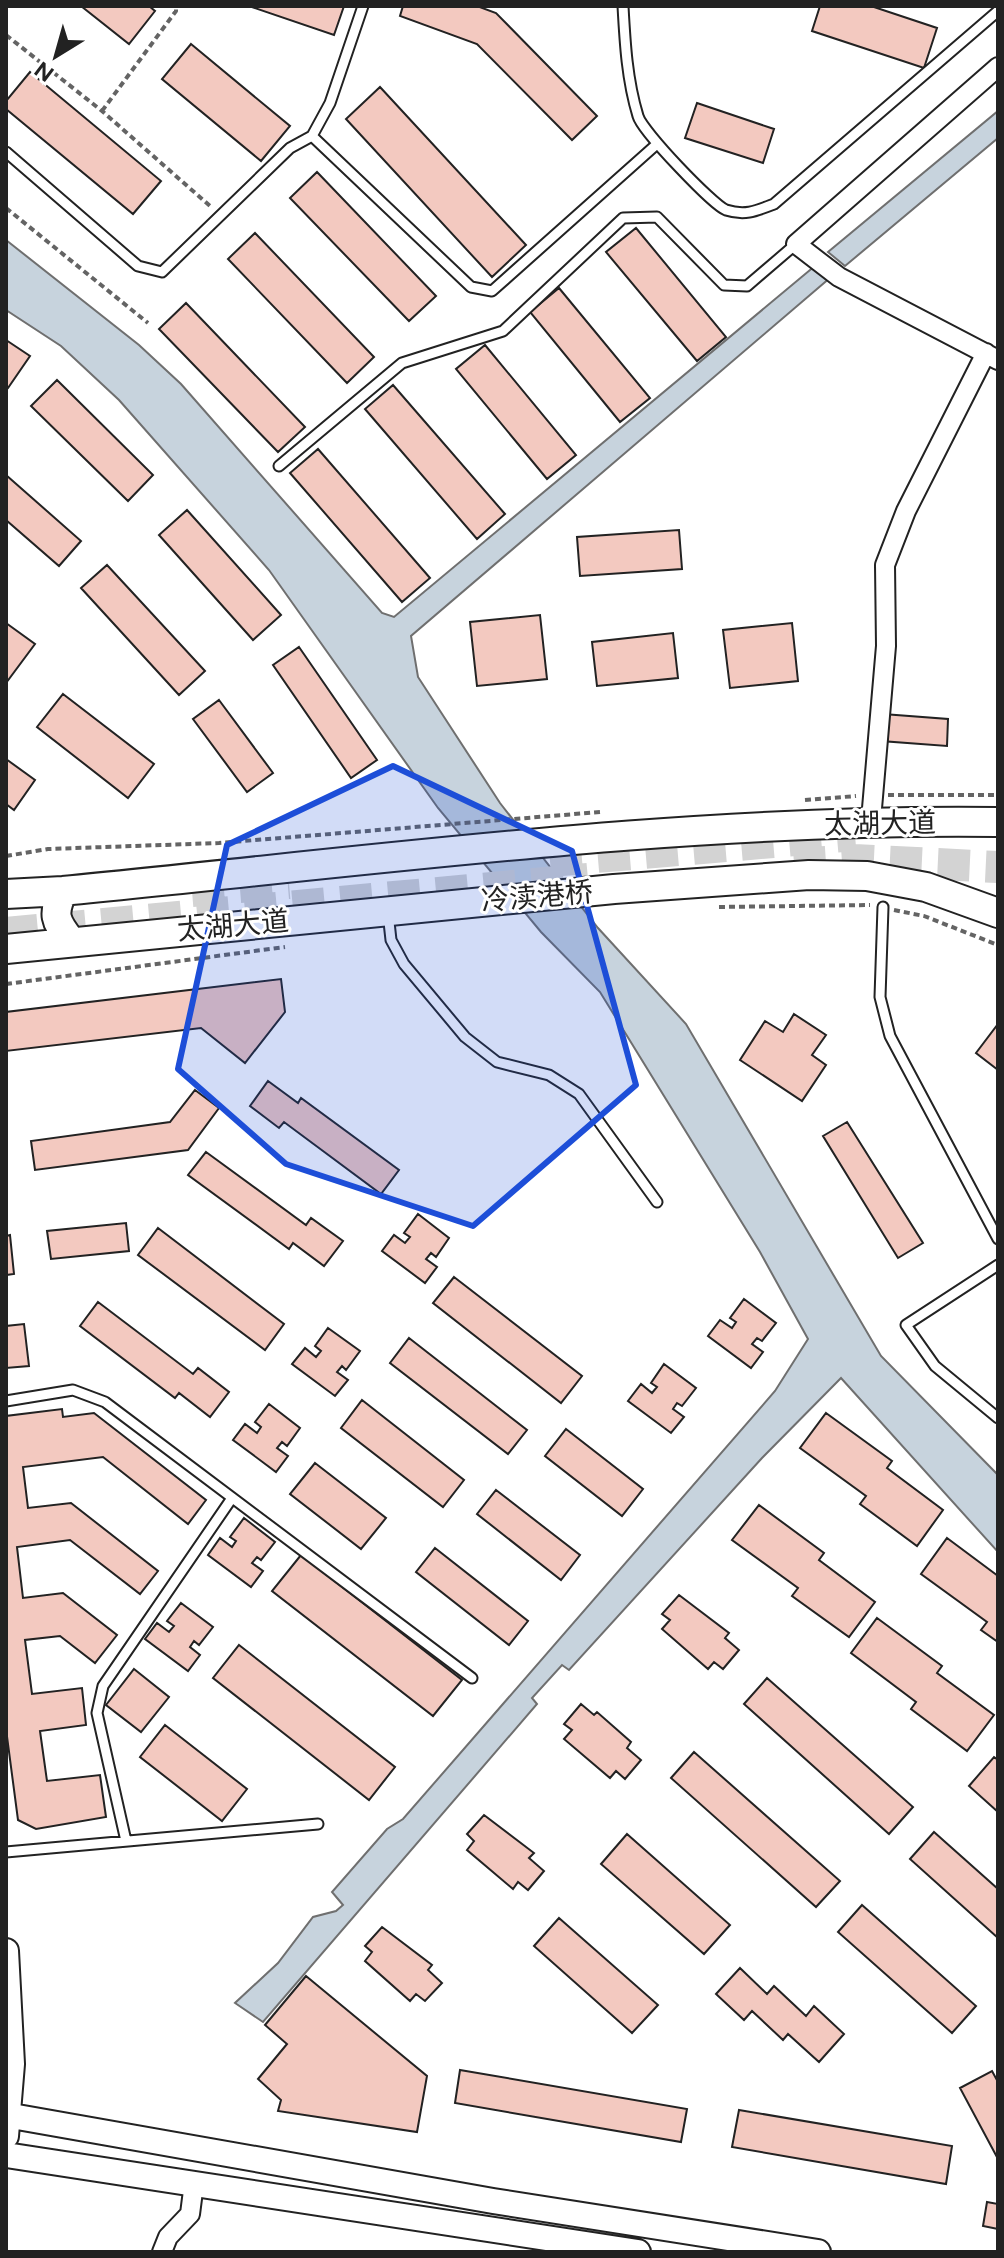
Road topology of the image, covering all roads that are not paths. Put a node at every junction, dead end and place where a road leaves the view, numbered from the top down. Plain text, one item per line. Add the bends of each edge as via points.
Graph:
1 (363, 6) edge
2 (623, 6) edge
3 (998, 11) edge
4 (998, 67) edge
5 (312, 136) junction
6 (657, 144) junction
7 (6, 152) edge
8 (796, 244) junction
9 (992, 356) edge
10 (279, 466) dead end
11 (871, 820) junction
12 (998, 822) edge
13 (570, 839) joint
14 (425, 856) joint
15 (614, 889) joint
16 (63, 891) junction
17 (6, 894) edge
18 (460, 903) joint
19 (883, 907) road end
20 (388, 910) junction
21 (998, 913) edge
22 (70, 940) junction
23 (6, 949) edge
24 (657, 1202) dead end
25 (998, 1239) edge
26 (998, 1265) edge
27 (6, 1401) edge
28 (998, 1418) edge
29 (232, 1498) junction
30 (472, 1678) dead end
31 (318, 1824) dead end
32 (126, 1841) junction
33 (6, 1852) edge
34 (6, 1951) edge
35 (7, 2122) edge
36 (6, 2155) edge
37 (194, 2183) junction
38 (730, 2245) edge
39 (162, 2252) edge
40 (638, 2252) edge
41 (818, 2252) edge

1 - 5 lane via 330,103
2 - 6 lane via 627,73 639,120
3 - 6 lane via 774,204 749,214 723,209
4 - 8 street
5 - 6 lane via 471,287 492,291
5 - 7 lane via 290,148 162,272 138,266
8 - 9 street via 839,277
8 - 10 lane via 747,286 724,285 657,217 623,218 503,331 402,363
9 - 11 street via 906,511 885,565 886,646
11 - 12 main road, 太湖大道
11 - 13 main road, 太湖大道
13 - 14 main road, 冷渎港桥
14 - 16 main road, 太湖大道
15 - 18 main road, 冷渎港桥
15 - 21 main road, 太湖大道 via 867,876 926,887
16 - 17 main road, 太湖大道
16 - 22 main road via 54,909 55,922
18 - 20 main road, 太湖大道
19 - 25 lane via 880,997 890,1036
20 - 22 main road, 太湖大道
20 - 24 lane via 391,940 404,964 465,1037 497,1062 549,1075 579,1094
22 - 23 main road, 太湖大道
26 - 28 lane via 906,1325 935,1366
27 - 29 lane via 73,1390 105,1402
29 - 30 lane
29 - 32 lane via 103,1686 97,1713
31 - 32 lane
32 - 33 lane
34 - 35 main road via 12,2064
35 - 38 main road
36 - 37 main road
37 - 39 street via 190,2214 168,2237
37 - 40 main road
38 - 41 main road

